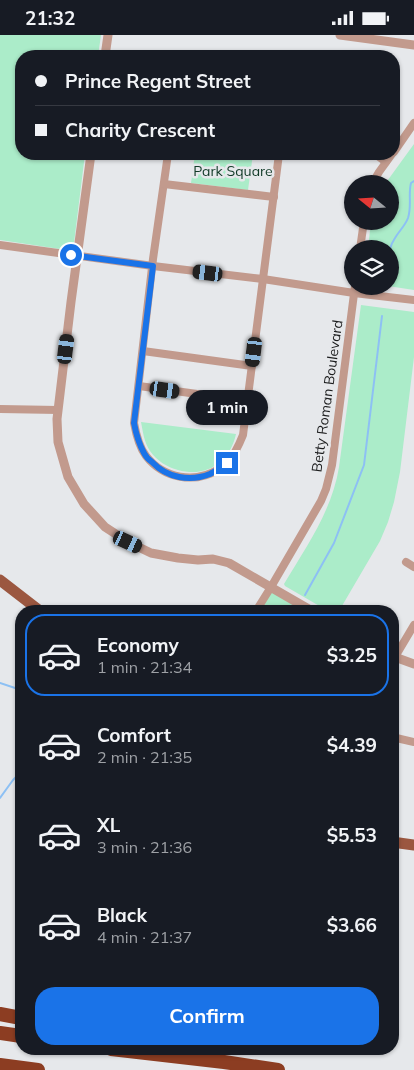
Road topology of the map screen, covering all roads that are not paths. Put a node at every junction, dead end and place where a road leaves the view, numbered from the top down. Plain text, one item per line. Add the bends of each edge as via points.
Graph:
1 (108, 35) edge
2 (340, 35) edge
3 (356, 36) edge
4 (414, 45) edge
5 (106, 50) edge
6 (414, 123) edge
7 (400, 143) edge
8 (90, 160) edge
9 (167, 160) edge
10 (278, 160) edge
11 (383, 160) edge
12 (386, 162) joint
13 (378, 175) edge
14 (164, 184) junction
15 (274, 197) junction
16 (0, 245) edge
17 (77, 255) junction
18 (153, 266) junction
19 (262, 279) junction
20 (344, 289) edge
21 (354, 295) edge
22 (384, 295) edge
23 (414, 300) edge
24 (143, 351) junction
25 (252, 366) junction
26 (139, 386) junction
27 (248, 401) junction
28 (0, 409) edge
29 (58, 410) junction
30 (406, 562) dead end
31 (414, 567) edge
32 (0, 579) edge
33 (271, 587) junction
34 (32, 605) edge
35 (260, 605) edge
36 (302, 605) edge
37 (414, 625) edge
38 (399, 650) edge
39 (399, 659) edge
40 (414, 663) edge
41 (399, 739) edge
42 (414, 742) edge
43 (399, 843) edge
44 (414, 845) edge
45 (0, 1014) edge
46 (15, 1017) edge
47 (0, 1033) edge
48 (15, 1035) edge
49 (164, 1055) edge
50 (193, 1055) edge
51 (224, 1062) junction
52 (0, 1065) edge
53 (38, 1070) edge
54 (278, 1070) edge

1 - 5 street
2 - 3 street
3 - 4 street
6 - 7 street
8 - 17 street
9 - 14 street
10 - 15 street
11 - 12 street
12 - 13 street
14 - 15 street
14 - 18 street
15 - 19 street
16 - 17 street
17 - 18 street
17 - 29 street
18 - 19 street
18 - 24 street
19 - 20 street
19 - 25 street
21 - 33 street, Betty Roman Boulevard via 330,476 315,513
22 - 23 street
24 - 25 street
24 - 26 street
25 - 27 street
26 - 27 street
26 - 27 street via 134,423 145,455 169,475 183,478 211,473 227,463 243,435
28 - 29 street
29 - 33 street via 58,442 68,477 84,504 105,527 151,553 229,563
30 - 31 street
32 - 34 main road
33 - 35 street, Betty Roman Boulevard
33 - 36 street
37 - 38 street
39 - 40 street
41 - 42 street
43 - 44 main road
45 - 46 highway
47 - 48 highway
49 - 51 highway
50 - 51 highway
51 - 54 highway
52 - 53 highway

